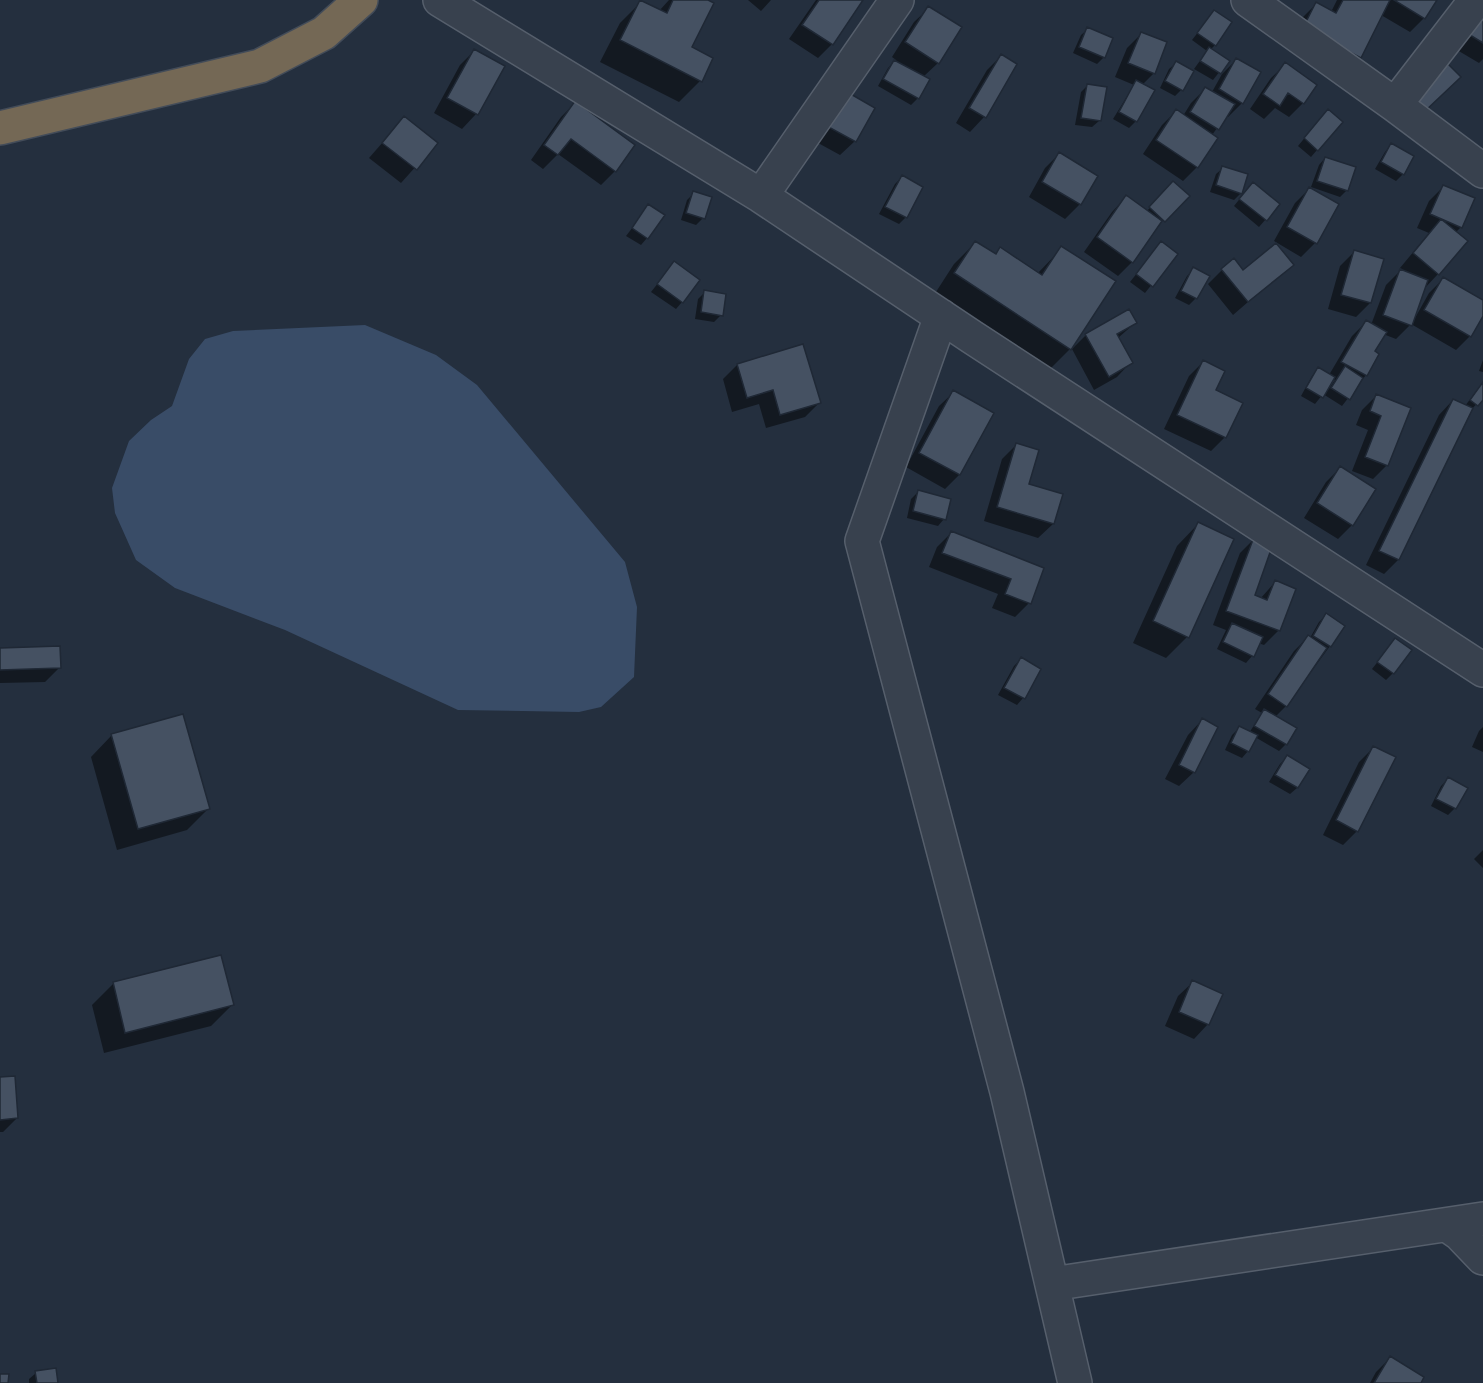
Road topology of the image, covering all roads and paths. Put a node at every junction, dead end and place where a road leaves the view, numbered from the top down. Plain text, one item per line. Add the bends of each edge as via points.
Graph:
1 (361, 0) edge
2 (440, 0) edge
3 (897, 0) edge
4 (1248, 0) edge
5 (1476, 0) edge
6 (1395, 105) junction
7 (0, 128) edge
8 (1483, 171) edge
9 (760, 196) junction
10 (941, 316) junction
11 (1483, 669) edge
12 (1483, 1219) edge
13 (1447, 1225) junction
14 (1483, 1258) edge
15 (1052, 1284) junction
16 (1074, 1383) edge

1 - 7 highway via 324,33 260,66
2 - 9 street
3 - 9 street
4 - 6 street
5 - 6 street
6 - 8 street
9 - 10 street
10 - 11 street
10 - 15 street via 862,542 1007,1092
12 - 13 street
13 - 14 street
13 - 15 street
15 - 16 street

